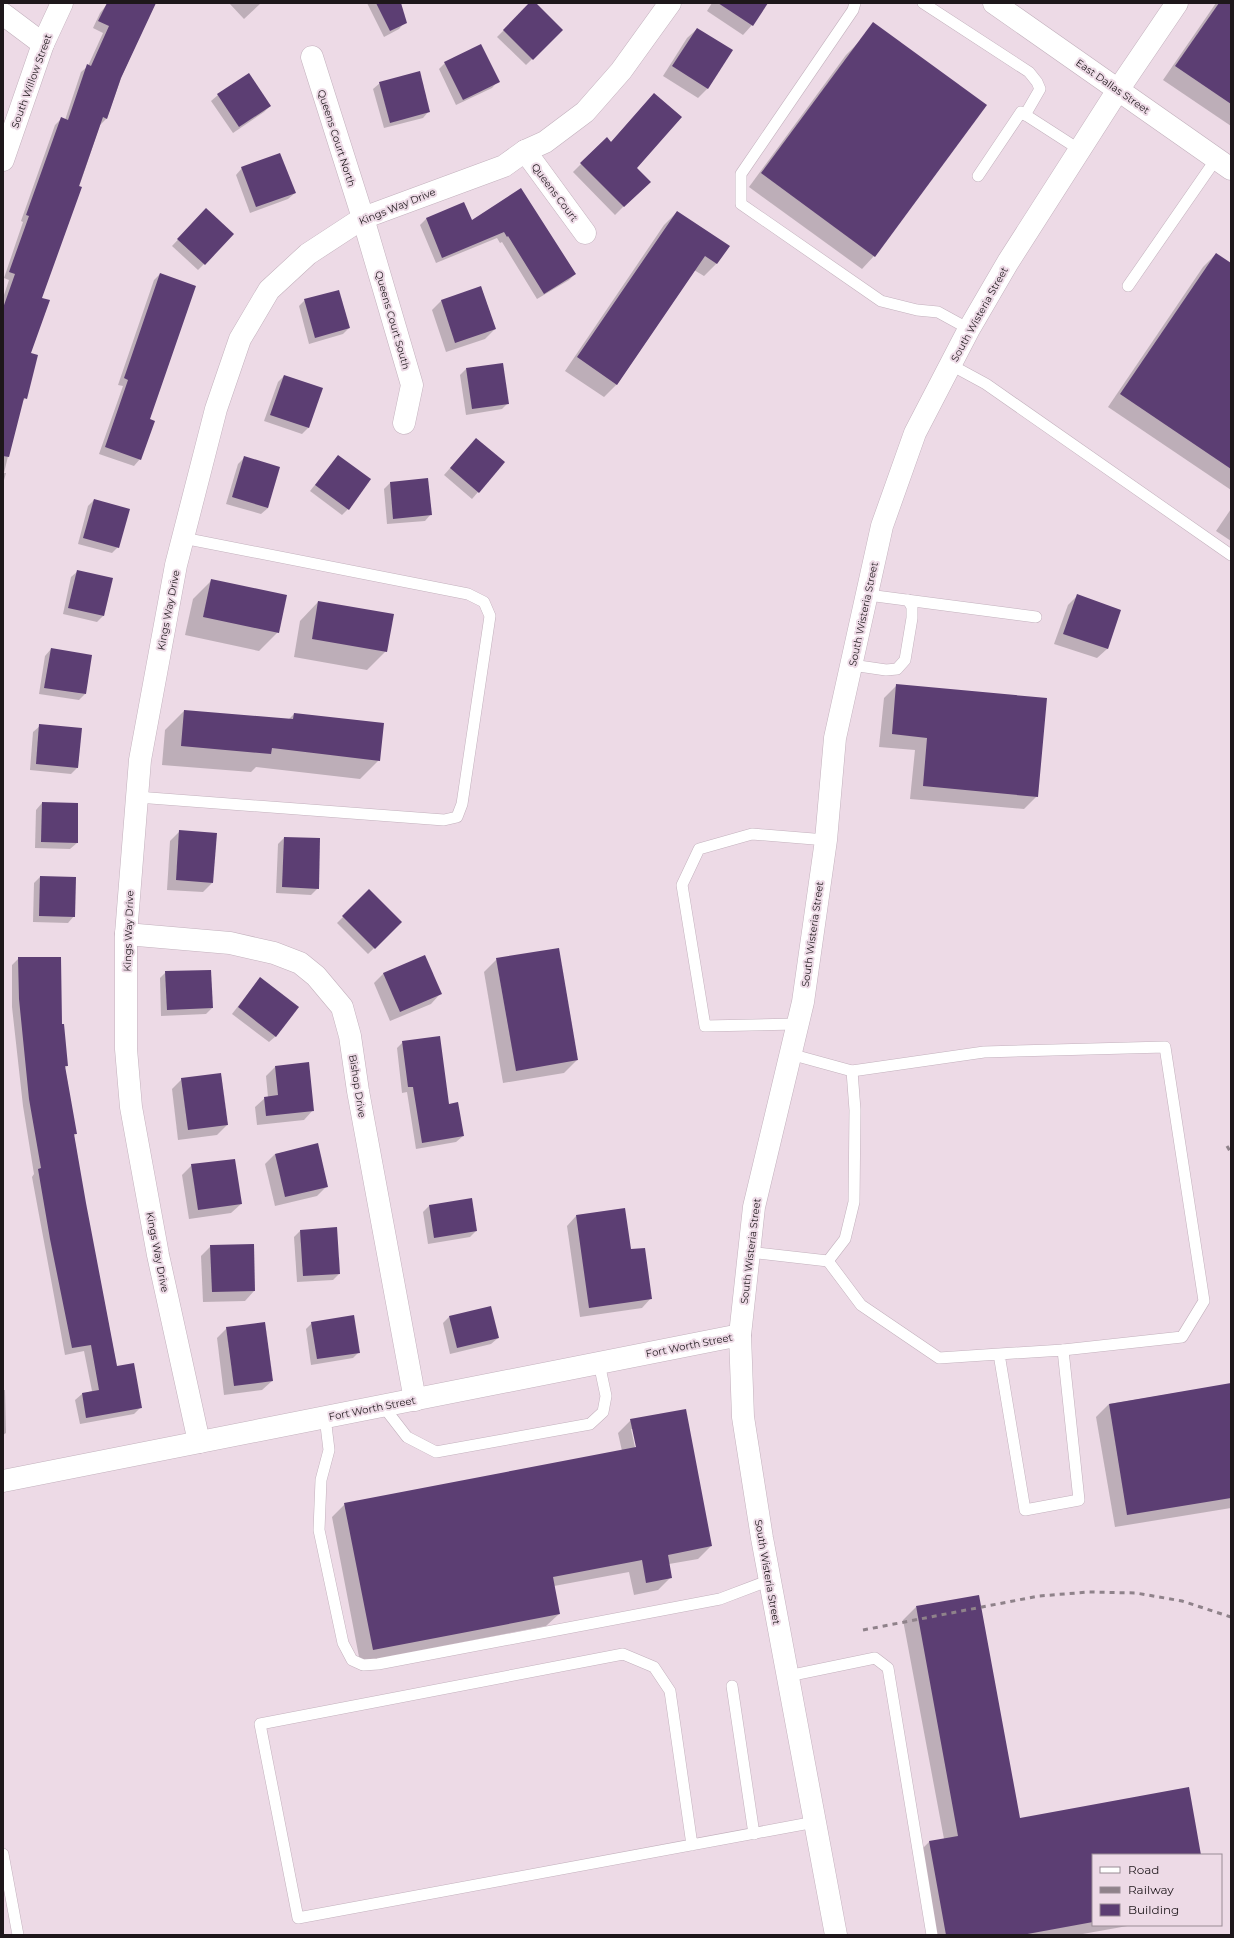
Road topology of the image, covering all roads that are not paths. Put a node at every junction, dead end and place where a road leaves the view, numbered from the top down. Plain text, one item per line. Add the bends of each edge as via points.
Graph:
1 (62, 3) edge
2 (670, 3) edge
3 (855, 3) edge
4 (923, 3) edge
5 (994, 3) edge
6 (1177, 3) edge
7 (3, 14) edge
8 (43, 44) junction
9 (312, 57) dead end
10 (1118, 90) junction
11 (1025, 115) junction
12 (1080, 150) junction
13 (525, 151) junction
14 (3, 160) edge
15 (1224, 164) edge
16 (978, 176) dead end
17 (363, 218) junction
18 (585, 233) dead end
19 (1128, 286) dead end
20 (970, 329) junction
21 (951, 365) junction
22 (404, 423) dead end
23 (183, 538) junction
24 (1231, 555) edge
25 (868, 595) junction
26 (908, 600) junction
27 (1036, 617) dead end
28 (852, 665) junction
29 (137, 797) junction
30 (826, 840) junction
31 (126, 934) junction
32 (798, 1024) junction
33 (790, 1054) junction
34 (852, 1071) junction
35 (749, 1252) junction
36 (828, 1261) junction
37 (740, 1335) junction
38 (1063, 1350) junction
39 (999, 1354) junction
40 (599, 1363) junction
41 (415, 1400) junction
42 (383, 1406) junction
43 (325, 1417) junction
44 (199, 1442) junction
45 (3, 1481) edge
46 (770, 1580) junction
47 (788, 1676) junction
48 (732, 1686) dead end
49 (815, 1822) junction
50 (754, 1834) junction
51 (692, 1845) junction
52 (3, 1854) edge
53 (18, 1935) edge
54 (834, 1935) edge
55 (932, 1935) edge

1 - 8 street, South Willow Street
2 - 13 street, Kings Way Drive via 621,71 585,112 545,142
3 - 20 lane via 741,174 741,204 881,301 917,310 938,312
4 - 11 lane via 1029,72 1040,89
5 - 10 street, East Dallas Street
6 - 10 street, South Wisteria Street
7 - 8 street
8 - 14 street, South Willow Street
9 - 17 street, Queens Court North
10 - 12 street, South Wisteria Street
10 - 15 street, East Dallas Street
11 - 12 lane
11 - 16 lane via 1021,112
12 - 20 street, South Wisteria Street via 1008,262
13 - 17 street, Kings Way Drive via 504,166
13 - 18 street, Queens Court
15 - 19 lane
17 - 22 street, Queens Court South via 412,385
17 - 23 street, Kings Way Drive via 308,254 269,290 240,339 216,409
20 - 21 street, South Wisteria Street
21 - 24 lane via 986,384
21 - 25 street, South Wisteria Street via 915,433 882,526
23 - 29 street, Kings Way Drive via 140,760
23 - 29 lane via 468,594 484,602 490,616 462,804 457,817 444,820
25 - 26 lane
25 - 28 street, South Wisteria Street
26 - 27 lane
26 - 28 lane via 912,607 912,618 905,660 897,669
28 - 30 street, South Wisteria Street via 835,738
29 - 31 street, Kings Way Drive
30 - 32 street, South Wisteria Street
30 - 32 lane via 752,834 699,849 682,885 705,1026
31 - 41 street, Bishop Drive via 230,943 274,952 300,963 316,976 342,1007 350,1036
31 - 44 street, Kings Way Drive via 126,1049 131,1107 158,1256
32 - 33 street, South Wisteria Street
33 - 34 lane
33 - 35 street, South Wisteria Street via 754,1207
34 - 36 lane via 855,1110 854,1202 845,1239
34 - 38 lane via 984,1052 1165,1046 1204,1301 1182,1337
35 - 36 lane
35 - 37 street, South Wisteria Street
36 - 39 lane via 861,1305 939,1358
37 - 40 street, Fort Worth Street
37 - 46 street, South Wisteria Street via 743,1417
38 - 39 lane
38 - 39 lane via 1079,1500 1025,1510
40 - 41 street, Fort Worth Street
40 - 42 lane via 606,1396 603,1412 590,1424 436,1452 407,1436
41 - 42 street, Fort Worth Street
42 - 43 street, Fort Worth Street
43 - 44 street, Fort Worth Street
43 - 46 lane via 329,1450 321,1480 319,1530 343,1643 352,1660 363,1665 720,1599
44 - 45 street, Fort Worth Street
46 - 47 street, South Wisteria Street
47 - 49 street, South Wisteria Street
47 - 55 lane via 875,1658 888,1668
48 - 50 lane
49 - 50 lane
49 - 54 street, South Wisteria Street
50 - 51 lane
51 - 51 lane via 298,1918 260,1724 623,1654 654,1667 670,1691
52 - 53 lane

